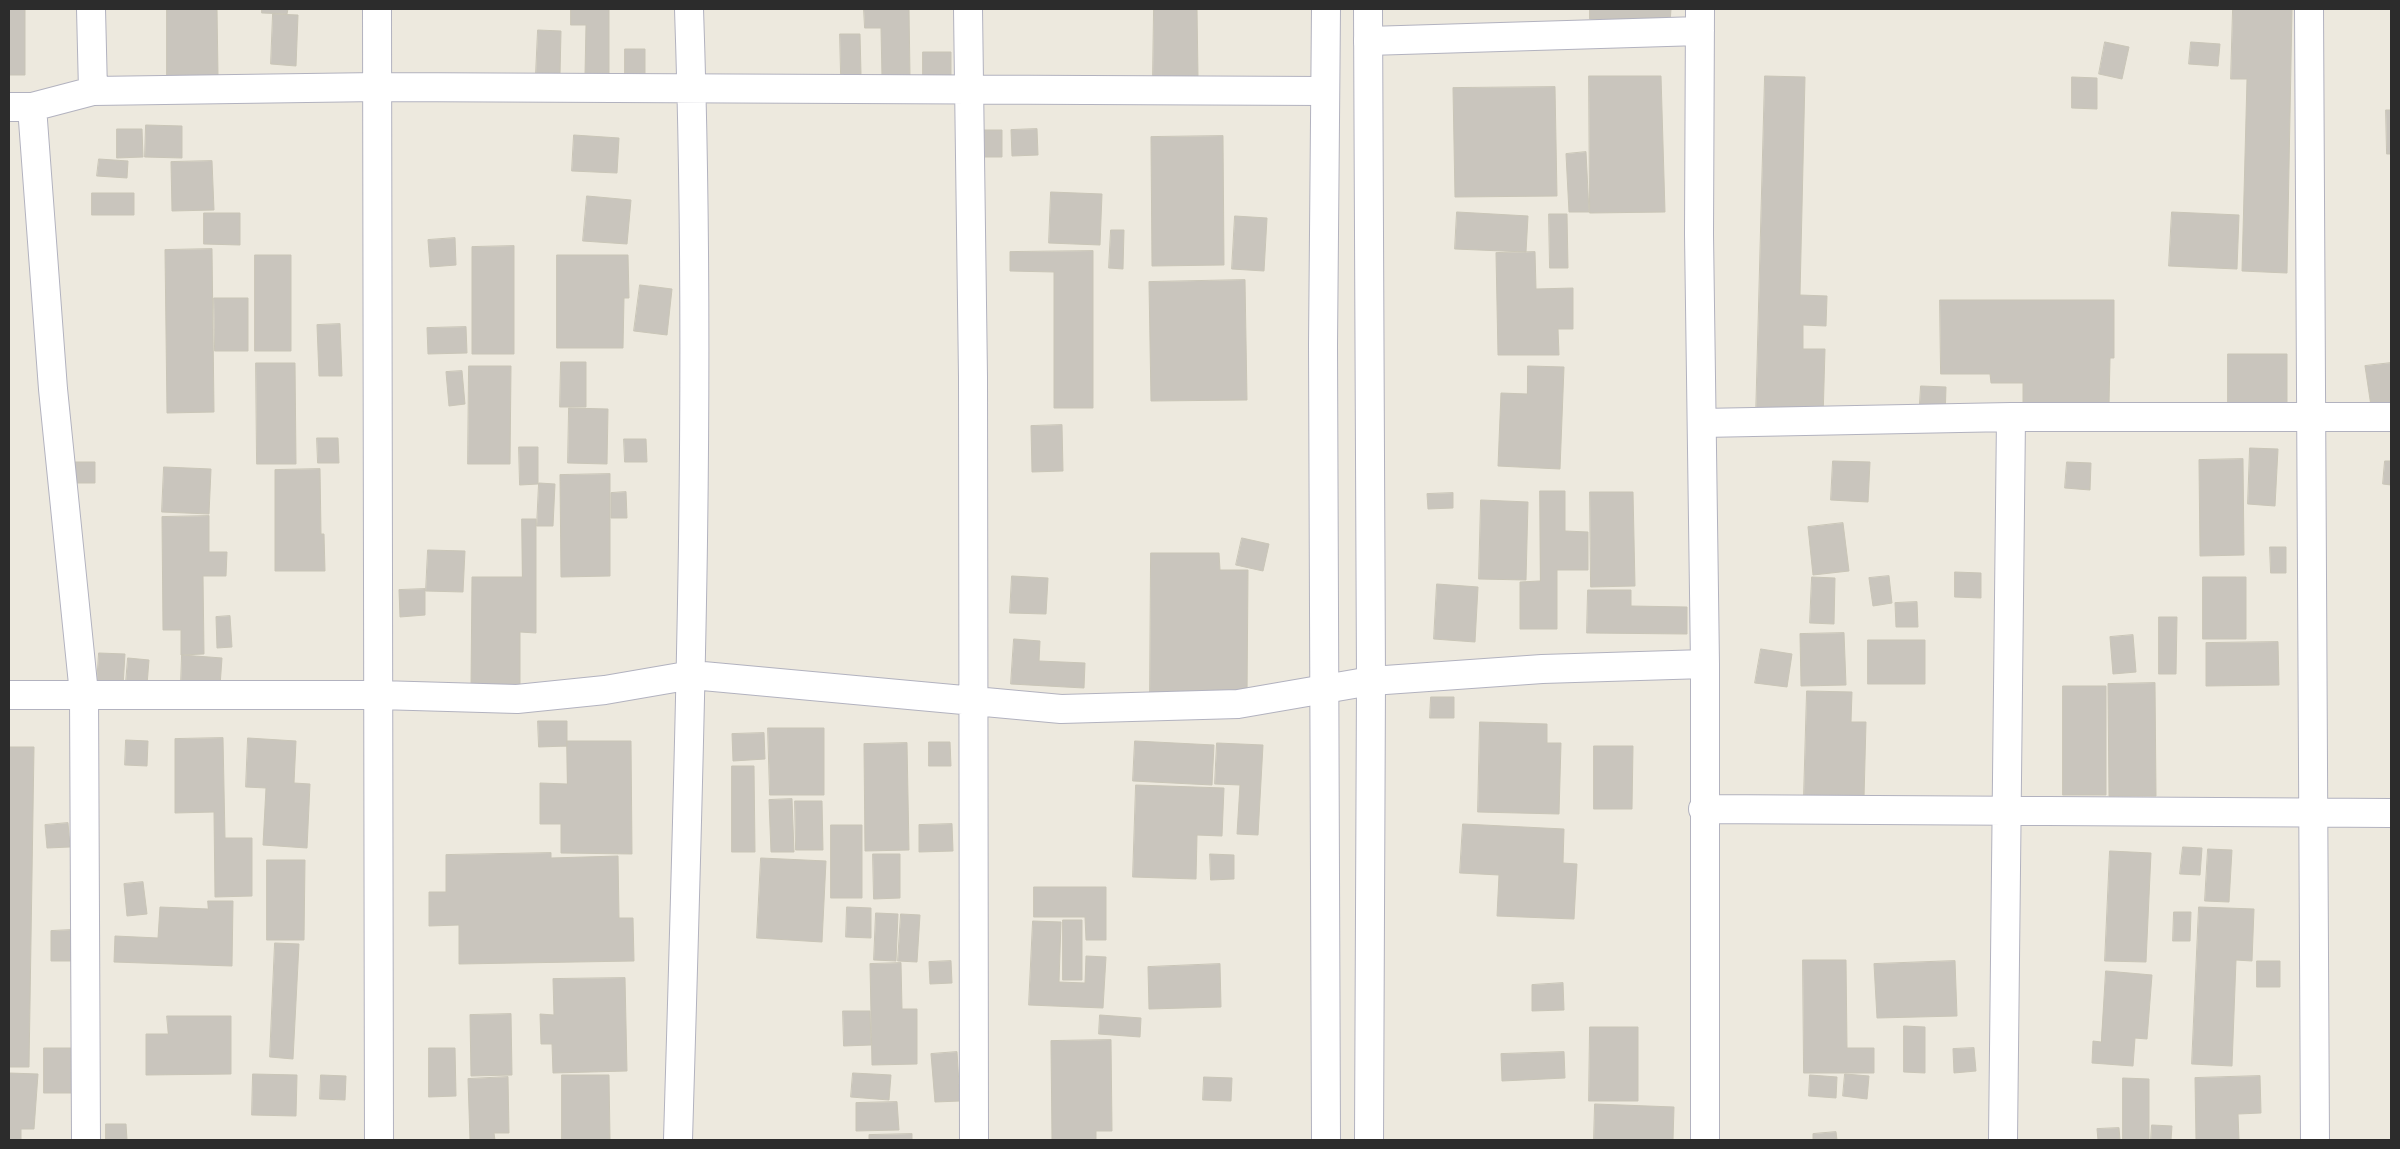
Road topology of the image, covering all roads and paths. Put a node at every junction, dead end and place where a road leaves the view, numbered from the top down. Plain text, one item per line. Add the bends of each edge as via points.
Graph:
1 (91, 9) edge
2 (377, 9) edge
3 (689, 9) edge
4 (968, 9) edge
5 (1326, 9) edge
6 (1368, 9) edge
7 (2309, 9) edge
8 (1700, 20) edge
9 (1368, 41) junction
10 (378, 87) junction
11 (692, 88) junction
12 (969, 88) junction
13 (1324, 90) junction
14 (93, 91) junction
15 (20, 107) edge
16 (2011, 417) junction
17 (2313, 417) junction
18 (2391, 417) edge
19 (1702, 423) junction
20 (1705, 664) junction
21 (692, 675) junction
22 (1371, 681) junction
23 (1324, 691) junction
24 (84, 694) junction
25 (379, 694) junction
26 (9, 695) edge
27 (974, 701) junction
28 (1703, 809) junction
29 (2005, 810) junction
30 (2313, 812) junction
31 (2391, 813) edge
32 (86, 1140) edge
33 (379, 1140) edge
34 (678, 1140) edge
35 (974, 1140) edge
36 (1326, 1140) edge
37 (1368, 1140) edge
38 (1705, 1140) edge
39 (2003, 1140) edge
40 (2315, 1140) edge

1 - 14 street
2 - 10 street
3 - 11 street
4 - 12 street
5 - 13 street
6 - 9 street
7 - 17 street
8 - 9 street
8 - 19 street
9 - 22 street
10 - 11 street
10 - 14 street
10 - 25 street
11 - 12 street
11 - 21 street via 696,391
12 - 13 street
12 - 27 street
13 - 23 street
14 - 15 street
15 - 24 street
16 - 17 street
16 - 19 street
16 - 29 street
17 - 18 street
17 - 30 street
19 - 20 street
20 - 22 street via 1542,669
20 - 28 street
21 - 25 street via 605,690 517,699
21 - 27 street
21 - 34 street
22 - 23 street
22 - 37 street
23 - 27 street via 1238,704 1155,708 1061,709
23 - 36 street
24 - 25 street
24 - 26 street
24 - 32 street
25 - 33 street
27 - 35 street
28 - 29 street
28 - 38 street
29 - 30 street
29 - 39 street
30 - 31 street
30 - 40 street

